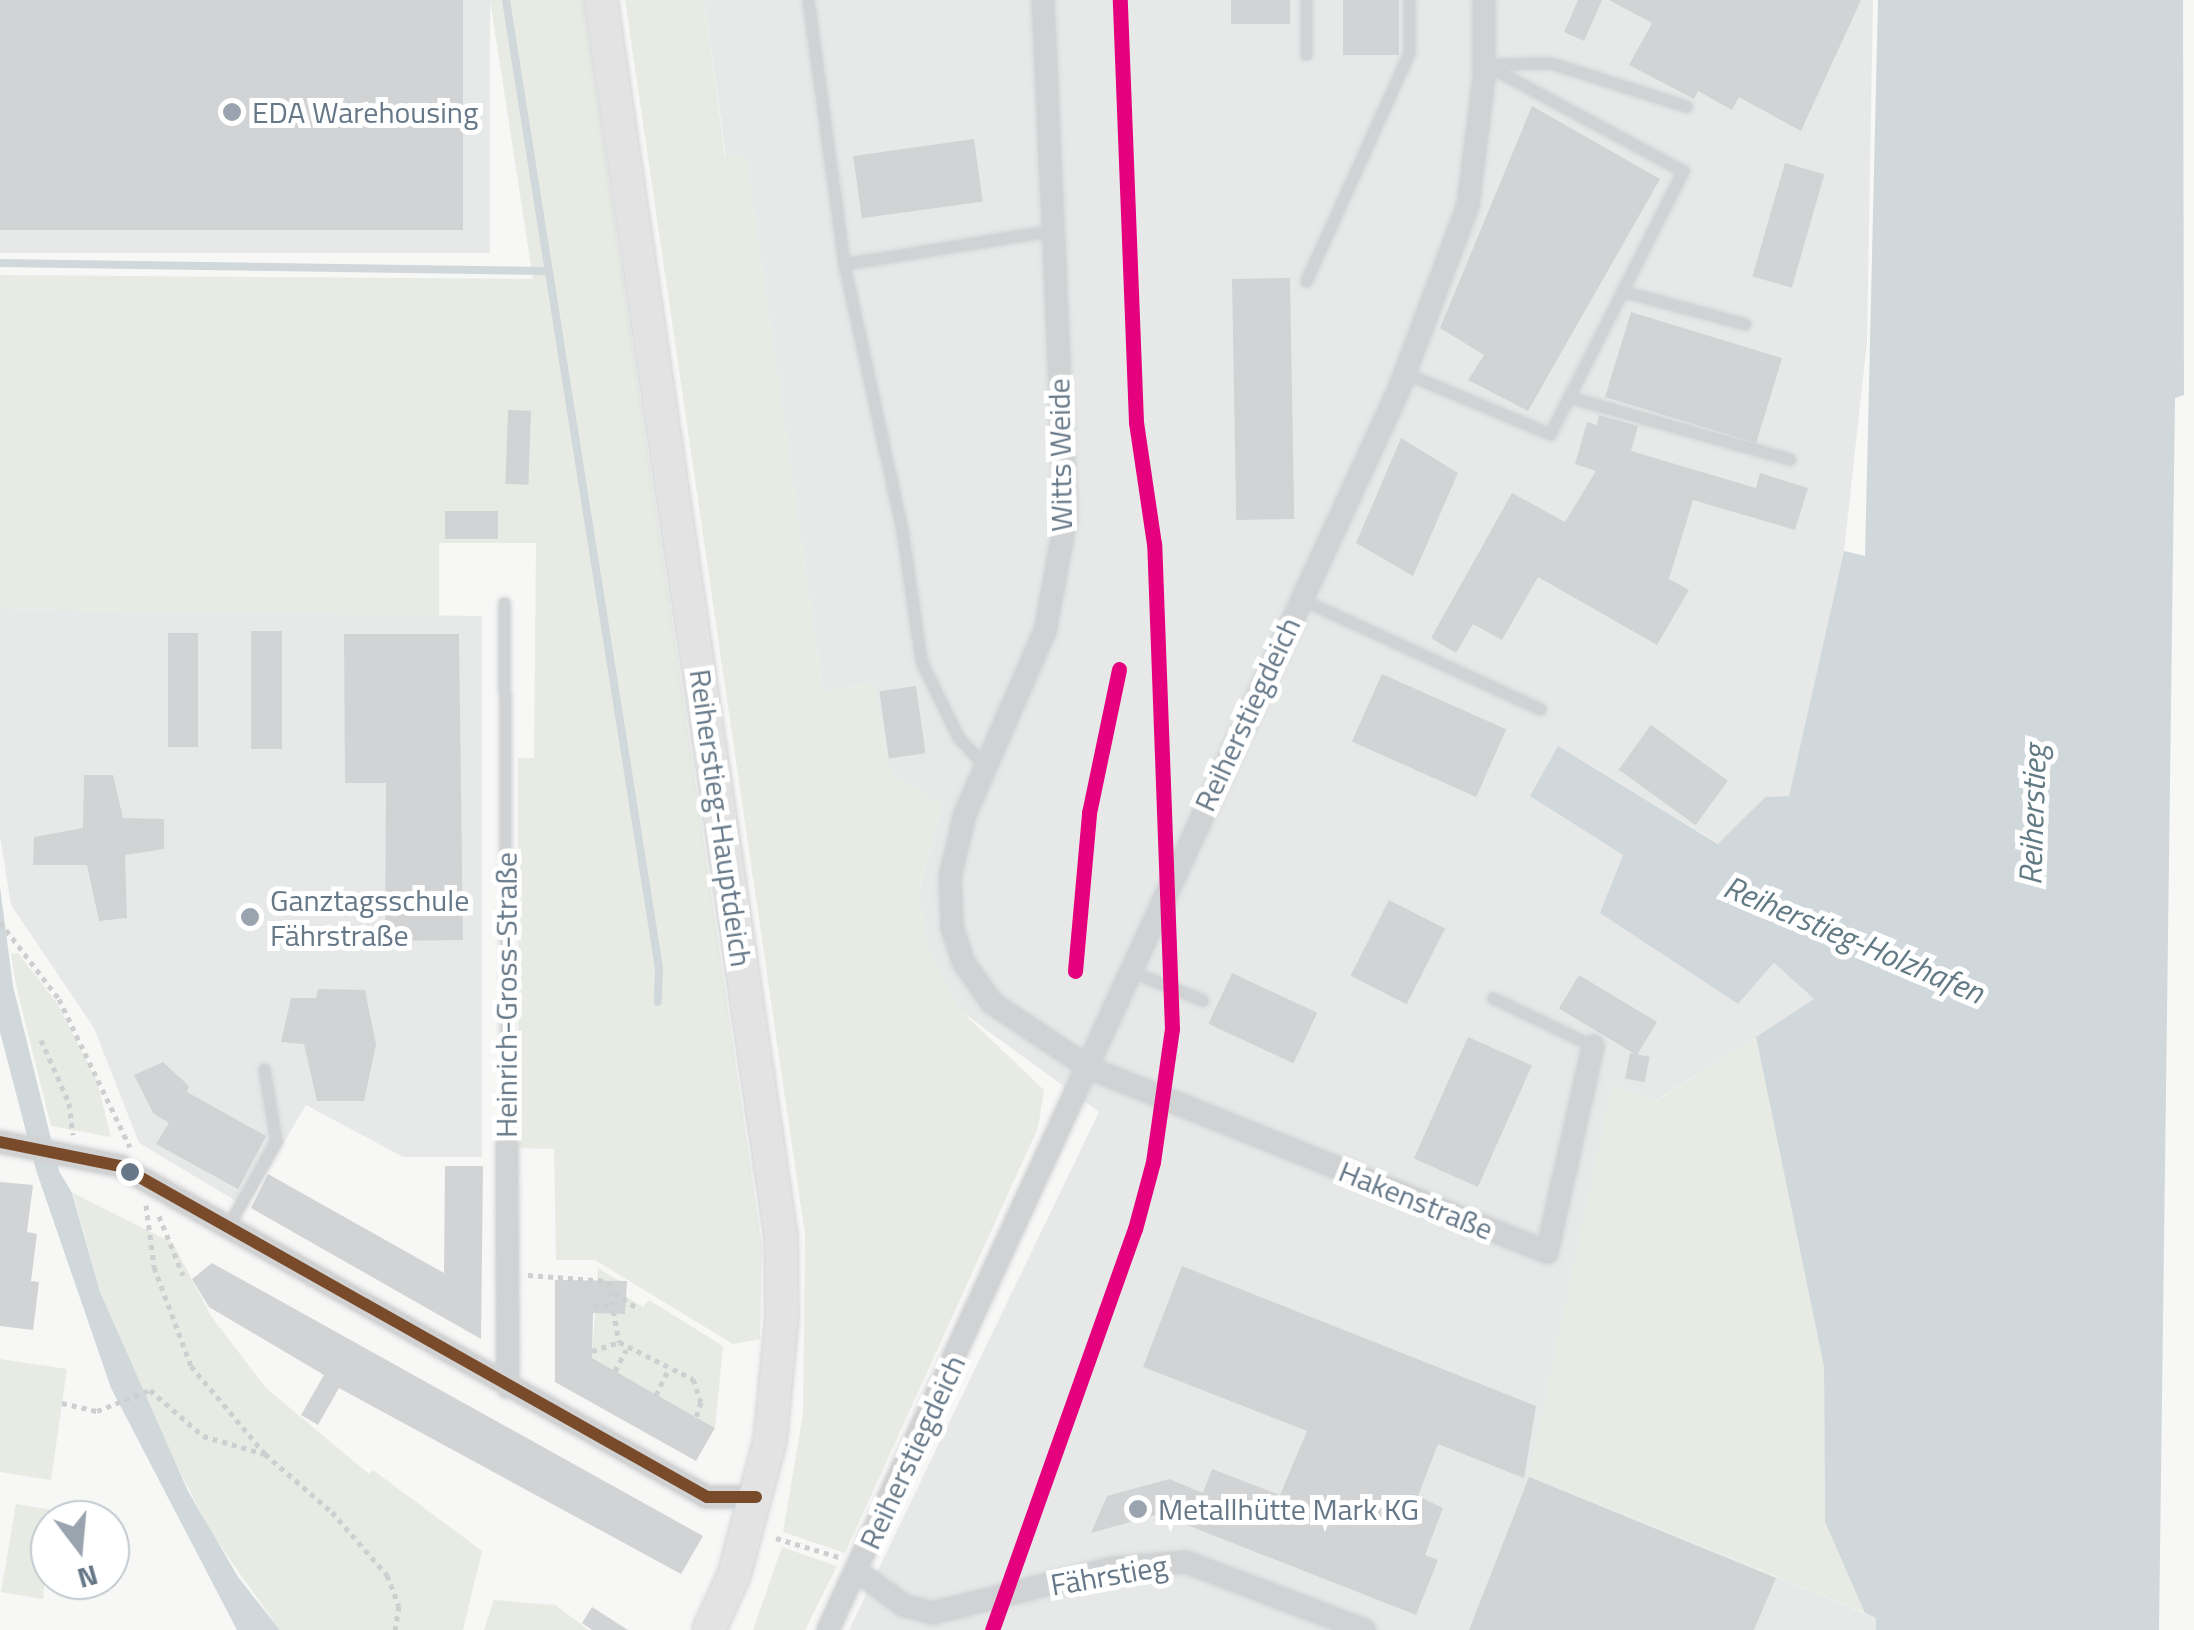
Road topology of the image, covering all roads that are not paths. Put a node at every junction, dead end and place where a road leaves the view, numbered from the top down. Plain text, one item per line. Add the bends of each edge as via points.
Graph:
1 (601, 0) edge
2 (808, 0) edge
3 (1043, 0) edge
4 (1306, 0) edge
5 (1409, 0) edge
6 (1484, 0) edge
7 (1306, 54) dead end
8 (1484, 64) junction
9 (1686, 106) dead end
10 (1053, 230) junction
11 (844, 264) junction
12 (1306, 281) dead end
13 (1622, 291) junction
14 (1745, 324) dead end
15 (1405, 373) junction
16 (1568, 397) junction
17 (1789, 459) dead end
18 (1300, 599) junction
19 (504, 603) dead end
20 (1540, 709) dead end
21 (987, 768) junction
22 (1130, 971) junction
23 (1493, 998) dead end
24 (1202, 1000) dead end
25 (1593, 1046) joint
26 (1089, 1068) junction
27 (264, 1069) dead end
28 (1, 1142) edge
29 (507, 1146) joint
30 (228, 1226) junction
31 (508, 1387) junction
32 (756, 1497) junction
33 (850, 1565) junction
34 (709, 1630) edge
35 (828, 1630) edge
36 (1364, 1630) edge

1 - 32 main road, Reiherstieg-Hauptdeich via 781,1237 776,1404
2 - 11 lane
3 - 10 street, Witts Weide
4 - 7 lane
5 - 12 lane via 1409,54
6 - 8 street, Reiherstiegdeich
8 - 9 lane via 1552,63
8 - 13 lane via 1683,171
8 - 15 street, Reiherstiegdeich via 1468,206
10 - 11 lane
10 - 21 street, Witts Weide via 1066,518 1045,631
11 - 21 lane via 902,530 921,661 958,738
13 - 14 lane
13 - 16 lane
15 - 16 lane via 1550,434
15 - 18 street, Reiherstiegdeich
16 - 17 lane
18 - 20 lane
18 - 22 street, Reiherstiegdeich
19 - 29 lane, Heinrich-Gross-Straße
21 - 26 street, Witts Weide via 965,814 950,877 952,926 964,963 992,1003
22 - 24 lane
22 - 26 street, Reiherstiegdeich
23 - 25 lane
25 - 26 street, Hakenstraße via 1547,1252
26 - 33 street, Reiherstiegdeich
27 - 30 lane via 276,1141
28 - 30 street via 75,1153 143,1178
29 - 31 street, Heinrich-Gross-Straße
30 - 31 street
31 - 32 street via 707,1497
32 - 34 main road, Reiherstieg-Hauptdeich via 734,1576
33 - 35 street, Reiherstiegdeich
33 - 36 street, Fährstieg via 903,1605 933,1613 1113,1568 1186,1562

